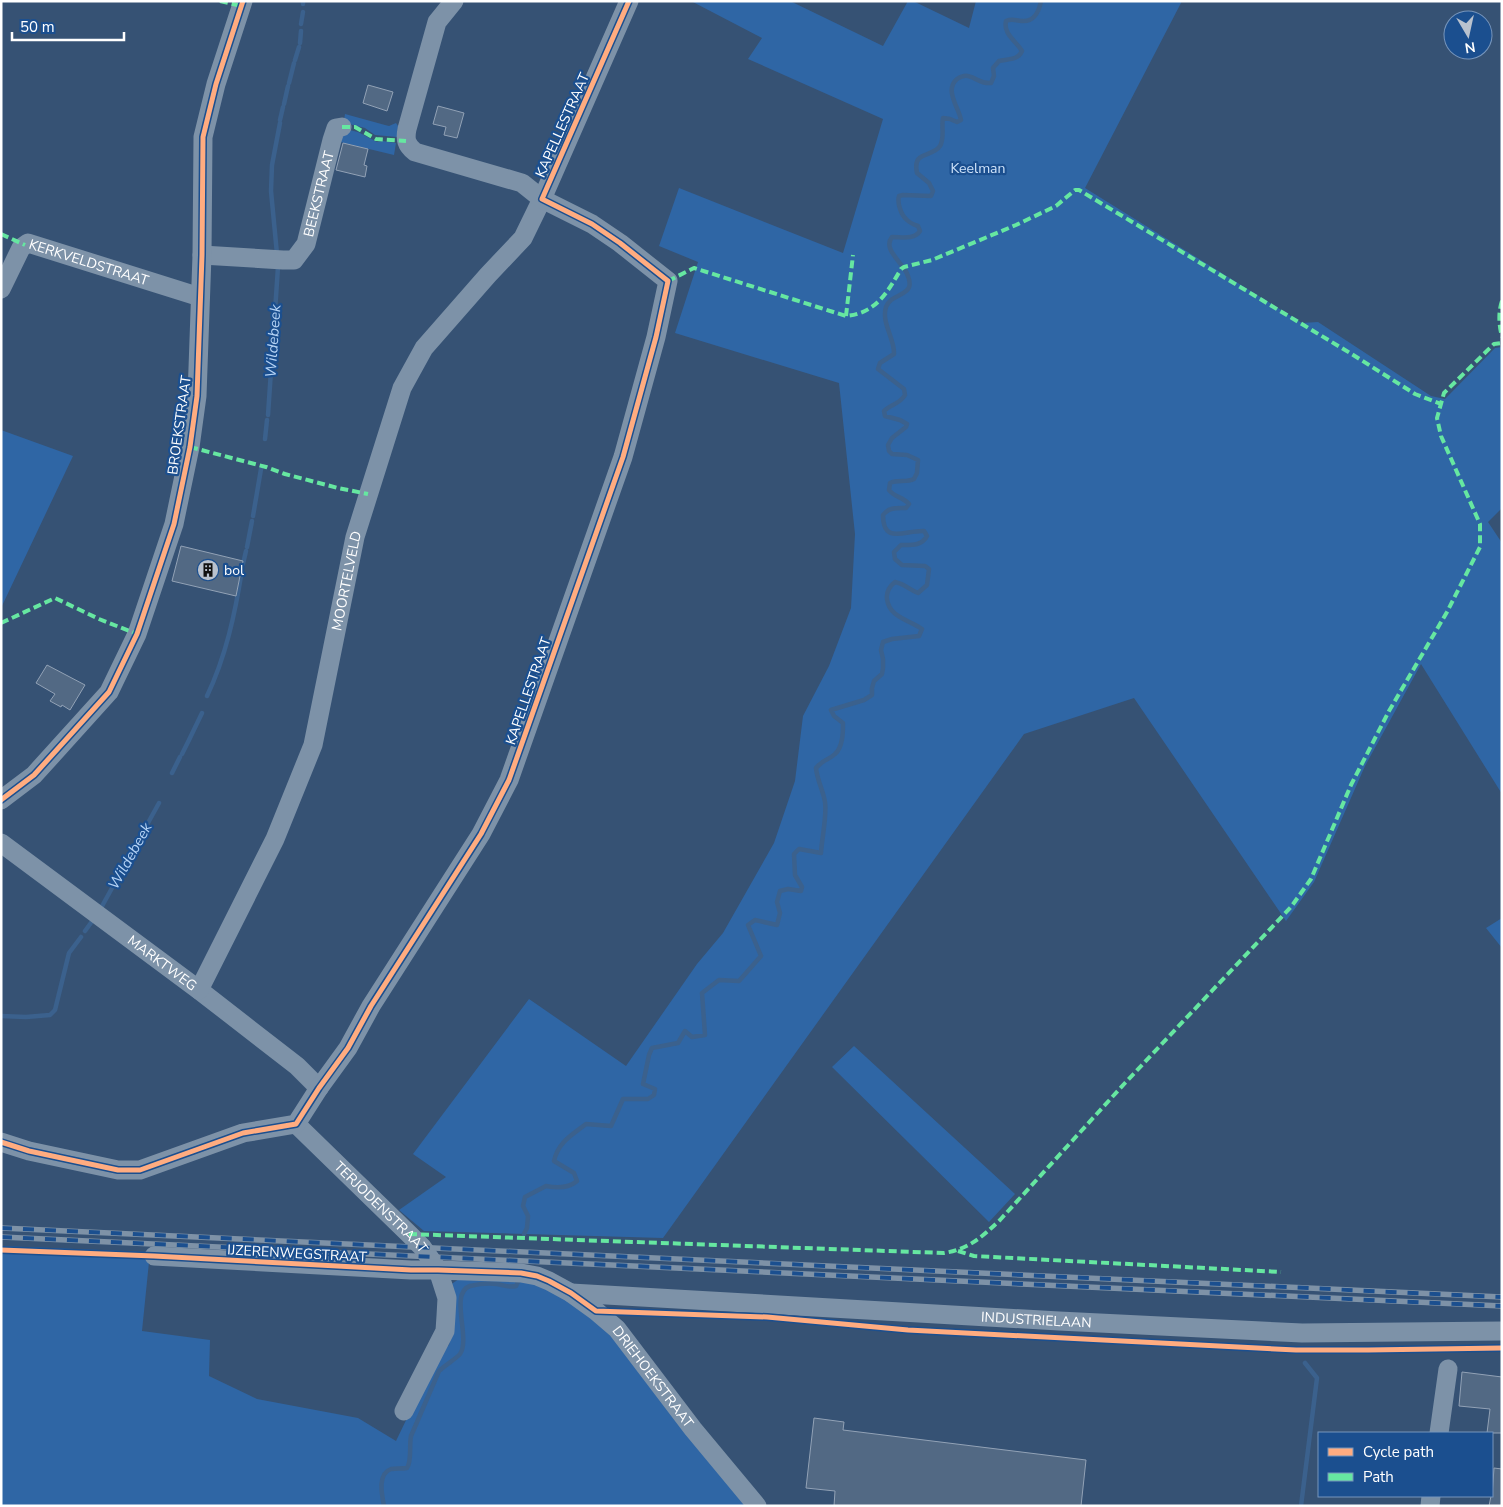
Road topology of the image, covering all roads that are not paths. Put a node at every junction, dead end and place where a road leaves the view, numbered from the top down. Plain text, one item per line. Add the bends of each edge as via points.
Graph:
1 (243, 1) edge
2 (454, 1) edge
3 (629, 1) edge
4 (342, 127) dead end
5 (542, 199) junction
6 (202, 255) junction
7 (1, 289) edge
8 (200, 296) junction
9 (1, 800) edge
10 (1, 843) edge
11 (198, 990) junction
12 (319, 1088) junction
13 (296, 1124) junction
14 (1, 1142) edge
15 (154, 1256) dead end
16 (438, 1270) junction
17 (571, 1293) junction
18 (1502, 1331) edge
19 (1448, 1369) dead end
20 (404, 1411) dead end
21 (1439, 1432) edge
22 (757, 1506) edge

1 - 6 street, BROEKSTRAAT via 203,137
2 - 5 street via 437,22 407,129 407,144 415,152 522,183
3 - 5 street, KAPELLESTRAAT
4 - 6 street, BEEKSTRAAT via 336,128 332,140 306,244 294,260
5 - 11 street, MOORTELVELD via 523,238 424,348 402,388 355,537 313,745 275,839
5 - 12 street, KAPELLESTRAAT via 592,224 668,281 656,337 623,457 509,780 481,834 371,1006 348,1048
6 - 8 street, BROEKSTRAAT
7 - 8 street, KERKVELDSTRAAT via 21,248 28,243
8 - 9 street, BROEKSTRAAT via 197,396 190,447 174,524 137,634 109,692 34,775
10 - 11 street, MARKTWEG
11 - 12 street, MARKTWEG via 297,1066
12 - 13 street, KAPELLESTRAAT
13 - 14 street via 243,1133 140,1170 118,1170
13 - 16 street, TERJODENSTRAAT via 410,1234
15 - 16 street, IJZERENWEGSTRAAT
16 - 17 street, DRIEHOEKSTRAAT via 521,1273 550,1281
16 - 20 street, TERJODENSTRAAT via 447,1298 445,1331
17 - 18 street, INDUSTRIELAAN via 1292,1333
17 - 22 street, DRIEHOEKSTRAAT via 617,1329
19 - 21 street

